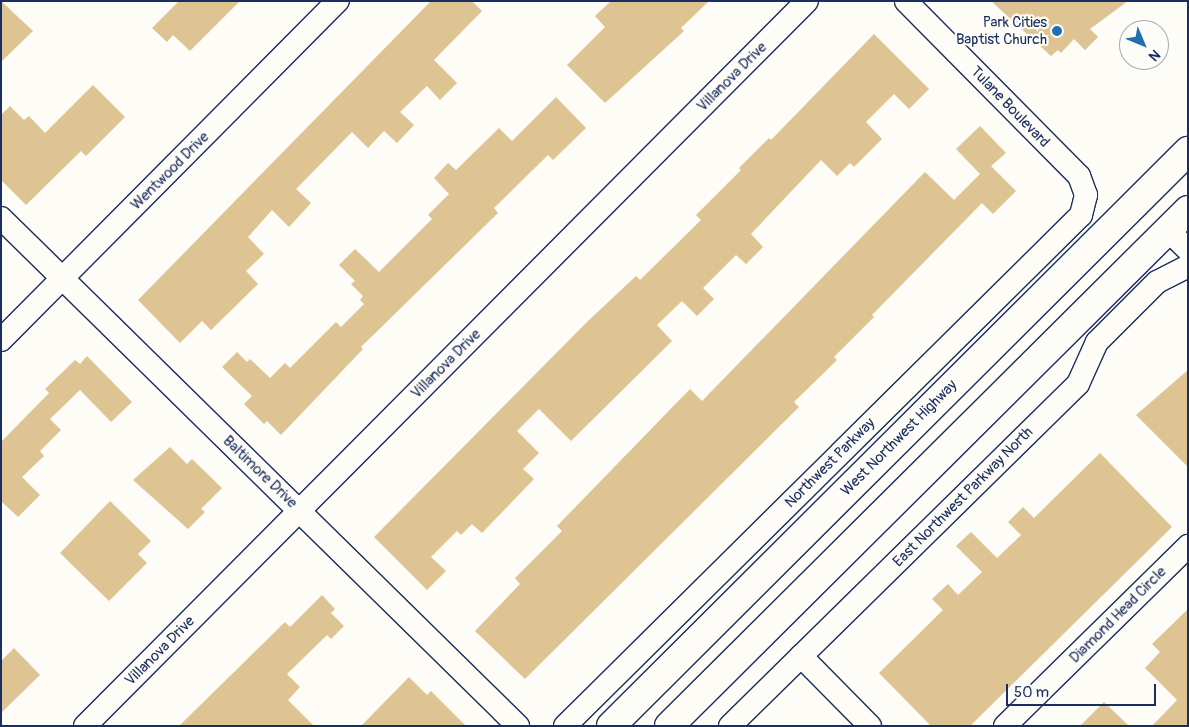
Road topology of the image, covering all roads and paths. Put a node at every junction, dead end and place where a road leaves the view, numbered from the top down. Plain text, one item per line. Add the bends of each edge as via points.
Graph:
1 (338, 1) edge
2 (807, 1) edge
3 (906, 1) edge
4 (1188, 151) edge
5 (1188, 189) edge
6 (1086, 195) joint
7 (1, 218) edge
8 (1176, 222) edge
9 (1188, 250) edge
10 (1188, 266) edge
11 (63, 278) junction
12 (1, 340) edge
13 (300, 511) junction
14 (1188, 546) edge
15 (801, 656) junction
16 (85, 726) edge
17 (518, 726) edge
18 (565, 726) edge
19 (611, 726) edge
20 (669, 726) edge
21 (730, 726) edge
22 (870, 726) edge
23 (1006, 726) edge

1 - 11 street, Wentwood Drive
2 - 13 street, Villanova Drive
3 - 6 street, Tulane Boulevard via 1079,176
4 - 19 main road, West Northwest Highway
5 - 8 main road
6 - 18 street, Northwest Parkway via 1080,215
7 - 11 street, Baltimore Drive
8 - 9 street
8 - 20 main road
10 - 15 street, East Northwest Parkway North via 1157,282 1097,342 1078,384
11 - 12 street, Wentwood Drive
11 - 13 street, Baltimore Drive
13 - 16 street, Villanova Drive
13 - 17 street, Baltimore Drive
14 - 23 street, Diamond Head Circle
15 - 21 street, East Northwest Parkway North
15 - 22 street

